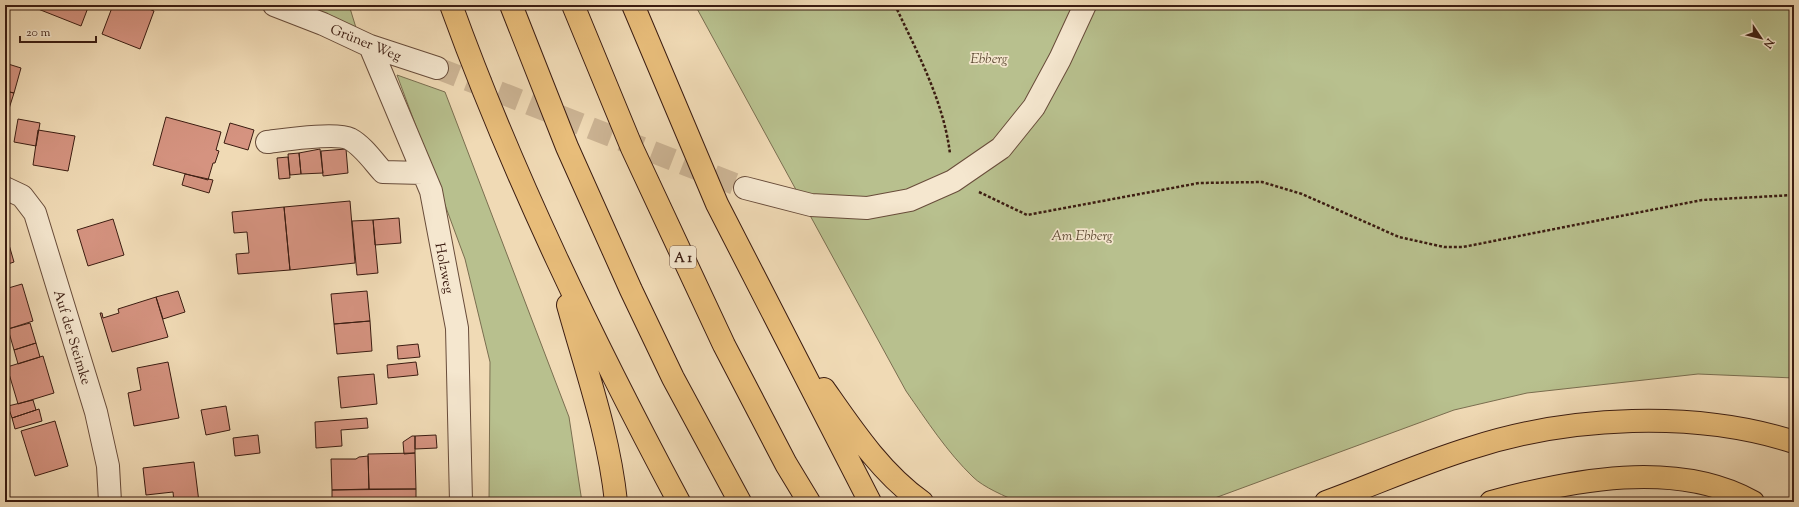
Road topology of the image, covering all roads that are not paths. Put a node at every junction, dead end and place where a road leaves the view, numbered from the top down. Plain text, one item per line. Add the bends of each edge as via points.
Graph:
1 (274, 5) edge
2 (451, 5) edge
3 (511, 5) edge
4 (573, 5) edge
5 (633, 5) edge
6 (1085, 5) edge
7 (370, 46) junction
8 (437, 68) tunnel mouth
9 (266, 142) dead end
10 (423, 173) junction
11 (5, 188) edge
12 (745, 188) tunnel mouth
13 (553, 252) junction
14 (772, 314) junction
15 (1794, 442) edge
16 (110, 502) edge
17 (461, 502) edge
18 (616, 502) edge
19 (679, 502) edge
20 (740, 502) edge
21 (809, 502) edge
22 (870, 502) edge
23 (922, 502) edge
24 (1326, 502) edge
25 (1491, 502) edge
26 (1753, 502) edge

1 - 7 street, Grüner Weg via 324,24
2 - 13 highway via 521,180
3 - 20 highway via 567,147 630,290 673,378
4 - 21 highway, A 1 via 632,148 724,345 786,464
5 - 14 highway via 716,204
6 - 12 street via 1034,107 1002,148 953,180 910,200 867,208 811,205
7 - 8 street, Grüner Weg
7 - 10 street, Holzweg
9 - 10 street via 332,136 349,138 361,147 382,172
10 - 17 street, Holzweg via 431,191 457,328
11 - 16 street, Auf der Steimke via 22,196 36,213 96,412 108,466
13 - 18 highway via 603,427
13 - 19 highway via 631,413
14 - 22 highway
14 - 23 highway via 856,435 907,491
15 - 24 highway via 1719,426 1669,421 1602,421 1530,432 1472,447 1404,470
25 - 26 highway via 1535,490 1611,478 1660,477 1693,481

